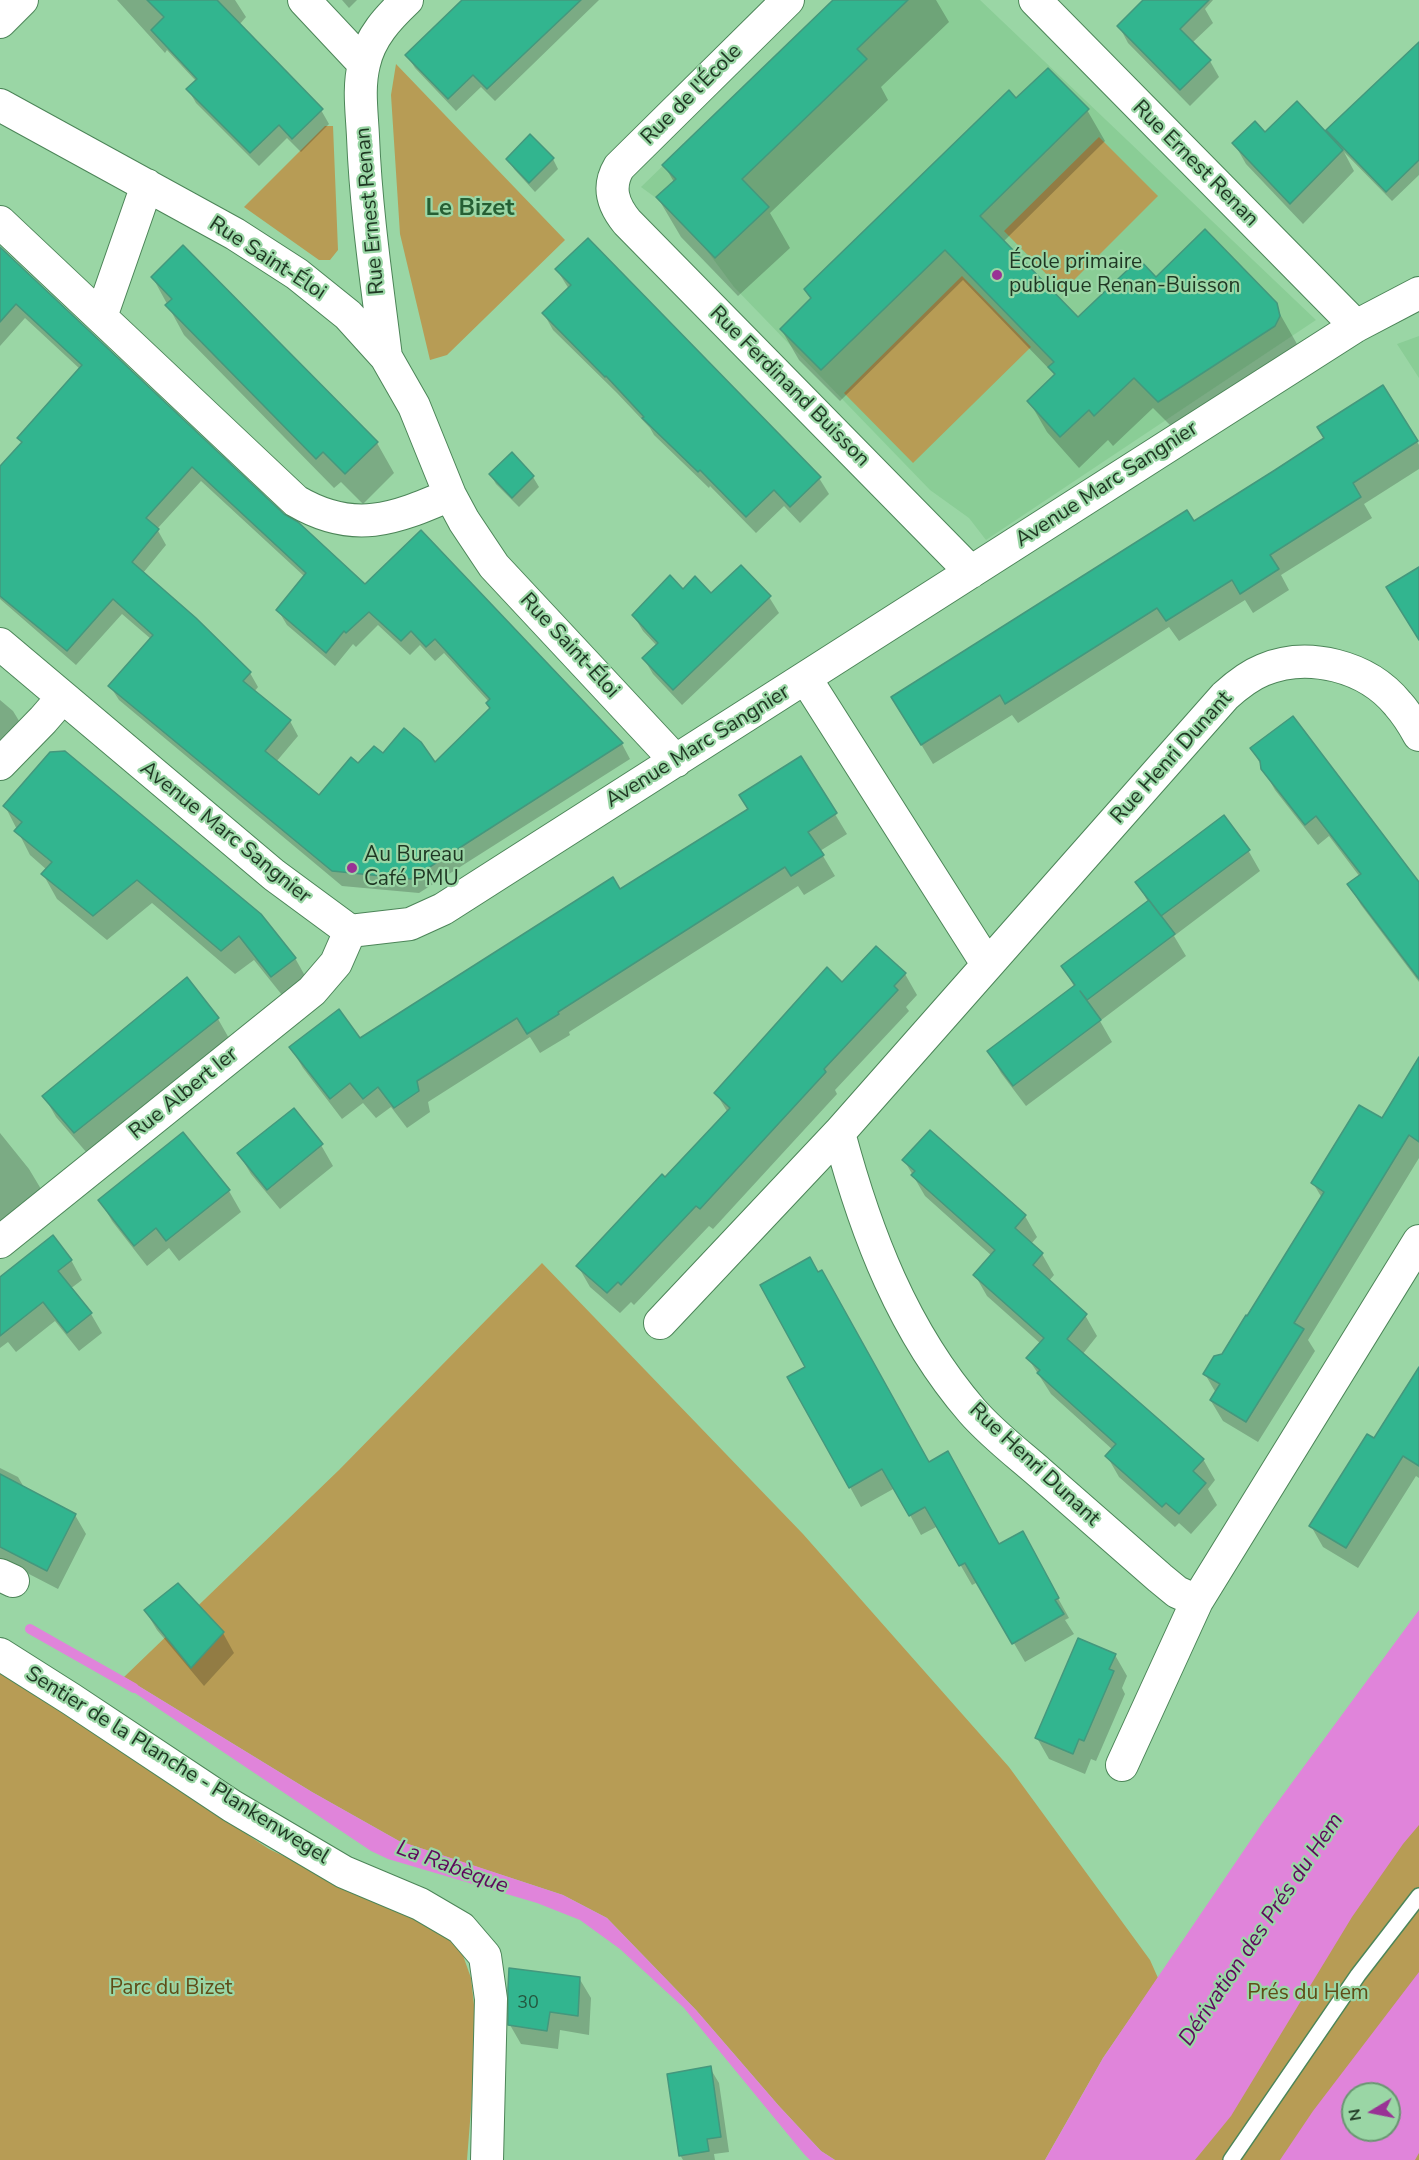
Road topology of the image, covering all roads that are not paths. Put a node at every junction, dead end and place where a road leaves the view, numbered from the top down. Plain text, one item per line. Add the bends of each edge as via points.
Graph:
1 (22, 0) edge
2 (304, 0) edge
3 (407, 0) edge
4 (788, 0) edge
5 (1035, 0) edge
6 (0, 22) edge
7 (364, 64) junction
8 (0, 105) edge
9 (147, 185) junction
10 (613, 198) joint
11 (0, 222) edge
12 (1419, 293) edge
13 (101, 317) junction
14 (1356, 326) junction
15 (386, 357) junction
16 (450, 495) junction
17 (971, 572) junction
18 (0, 644) edge
19 (806, 679) junction
20 (62, 698) junction
21 (1419, 735) edge
22 (676, 761) junction
23 (0, 764) edge
24 (350, 931) junction
25 (987, 964) junction
26 (838, 1133) junction
27 (1419, 1241) edge
28 (0, 1242) edge
29 (660, 1323) dead end
30 (1197, 1601) junction
31 (0, 1654) edge
32 (1122, 1765) dead end
33 (1419, 1896) edge
34 (487, 2160) edge
35 (1231, 2160) edge

1 - 6 street
2 - 7 street
3 - 7 street, Rue Ernest Renan via 378,32
4 - 10 street, Rue de l'École via 619,167 612,182
5 - 14 street, Rue Ernest Renan
7 - 15 street, Rue Ernest Renan via 364,154
8 - 9 street, Rue Saint-Éloi
9 - 13 street
9 - 15 street, Rue Saint-Éloi via 297,274 348,315
10 - 17 street, Rue Ferdinand Buisson via 627,222
11 - 13 street
12 - 14 street, Avenue Marc Sangnier
13 - 16 street via 296,501 312,511 332,517 376,520 395,517
14 - 17 street, Avenue Marc Sangnier
15 - 16 street, Rue Saint-Éloi via 414,406
16 - 22 street, Rue Saint-Éloi via 494,566
17 - 19 street, Avenue Marc Sangnier
18 - 20 street, Avenue Marc Sangnier
19 - 22 street, Avenue Marc Sangnier
19 - 25 street
20 - 23 street
20 - 24 street, Avenue Marc Sangnier via 274,875
21 - 25 street, Rue Henri Dunant via 1398,703 1364,677 1323,663 1301,661 1262,670 1225,696
22 - 24 street, Avenue Marc Sangnier via 443,909 410,924
24 - 28 street, Rue Albert Ier via 336,963 312,991
25 - 26 street, Rue Henri Dunant
26 - 29 street, Rue Henri Dunant
26 - 30 street, Rue Henri Dunant via 856,1197 882,1266 919,1337 954,1388 989,1428 1088,1515 1177,1592
27 - 30 street
30 - 32 street
31 - 34 street, Sentier de la Planche - Plankenwegel via 232,1806 344,1872 420,1904 461,1928 485,1956 491,1999
33 - 35 lane

